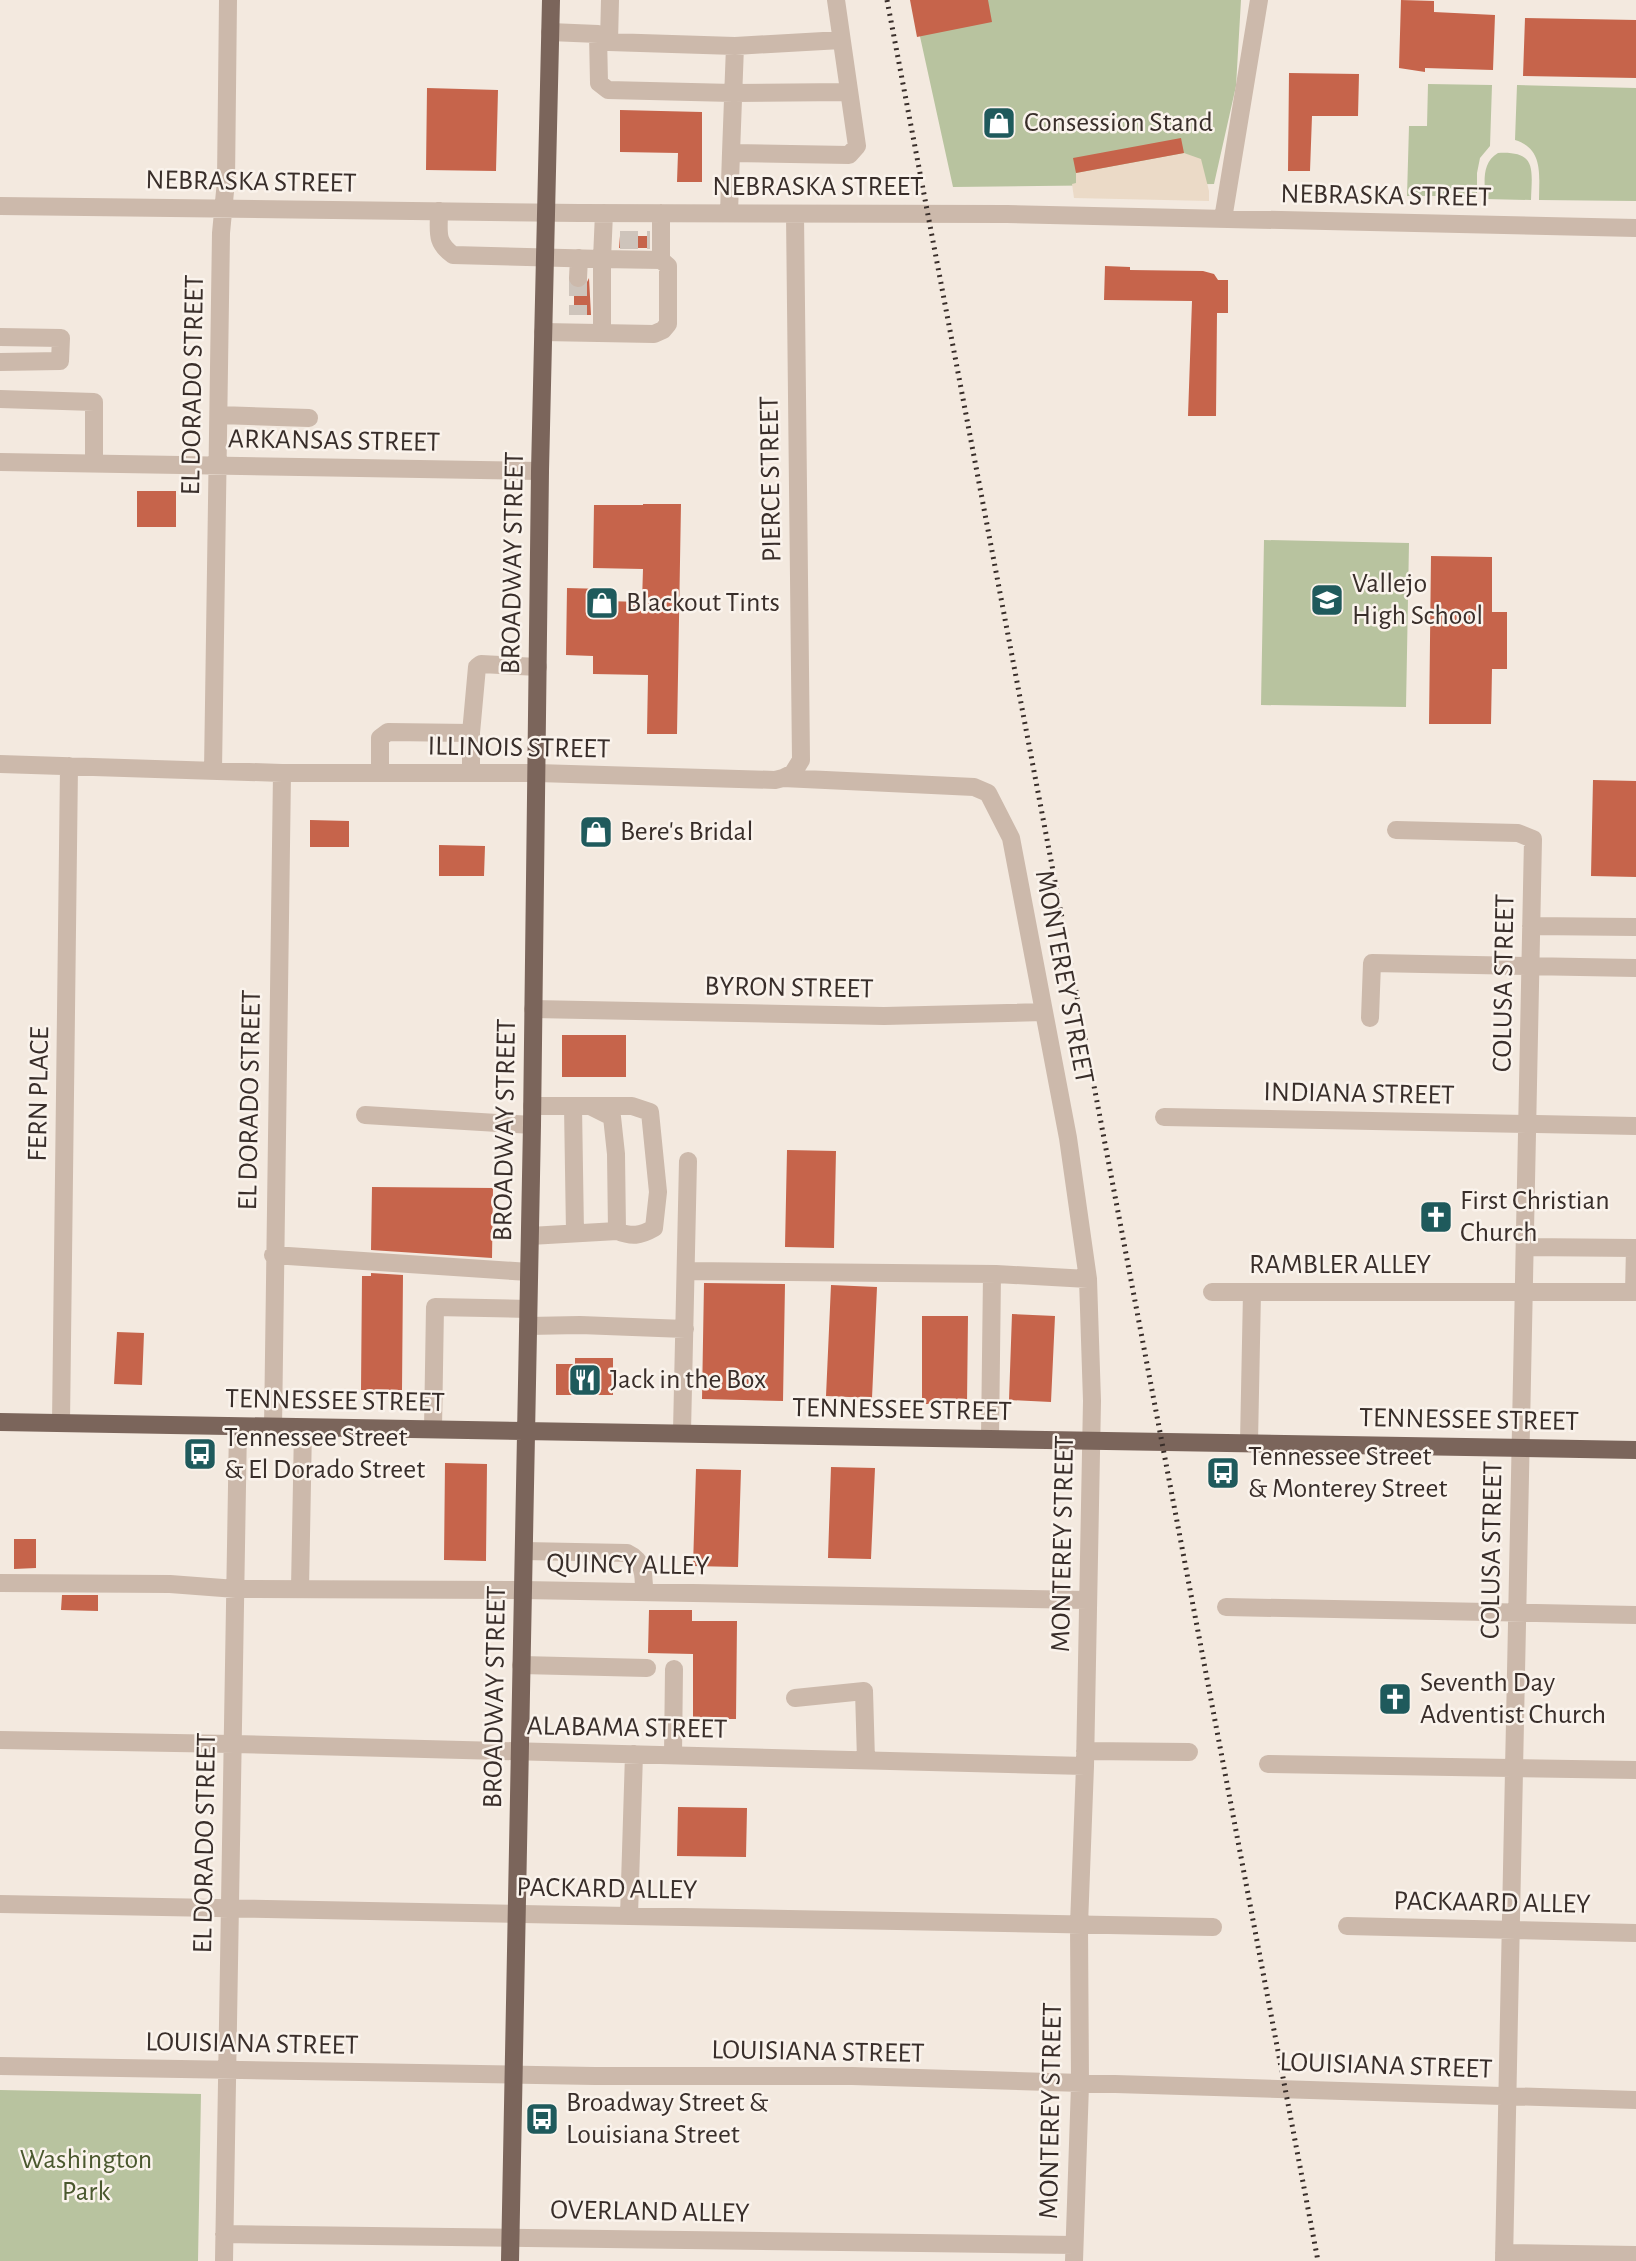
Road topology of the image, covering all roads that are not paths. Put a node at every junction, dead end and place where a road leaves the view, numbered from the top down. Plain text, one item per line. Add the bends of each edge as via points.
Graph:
1 (228, 0) edge
2 (551, 0) edge
3 (610, 0) edge
4 (836, 0) edge
5 (1259, 0) edge
6 (550, 32) junction
7 (603, 38) junction
8 (841, 40) junction
9 (735, 46) junction
10 (849, 92) junction
11 (733, 93) junction
12 (731, 153) junction
13 (0, 205) edge
14 (223, 208) junction
15 (439, 211) junction
16 (546, 212) junction
17 (604, 213) junction
18 (661, 213) junction
19 (729, 213) junction
20 (794, 214) junction
21 (1223, 219) junction
22 (1636, 228) edge
23 (545, 257) junction
24 (579, 258) junction
25 (602, 259) junction
26 (662, 260) junction
27 (579, 278) tunnel mouth
28 (543, 332) junction
29 (602, 333) junction
30 (0, 337) edge
31 (0, 362) edge
32 (0, 399) edge
33 (219, 415) junction
34 (309, 418) dead end
35 (0, 461) edge
36 (94, 463) junction
37 (218, 466) junction
38 (540, 471) junction
39 (538, 667) junction
40 (471, 733) junction
41 (0, 764) edge
42 (69, 766) junction
43 (212, 771) junction
44 (282, 773) junction
45 (380, 773) junction
46 (471, 773) junction
47 (537, 773) junction
48 (783, 778) junction
49 (1396, 830) dead end
50 (1010, 836) joint
51 (1531, 926) junction
52 (1636, 927) edge
53 (1531, 967) junction
54 (1636, 968) edge
55 (533, 1009) junction
56 (1044, 1012) junction
57 (1370, 1018) dead end
58 (532, 1106) junction
59 (582, 1106) junction
60 (365, 1115) dead end
61 (1164, 1117) dead end
62 (1527, 1124) junction
63 (532, 1125) junction
64 (1636, 1126) edge
65 (688, 1161) dead end
66 (617, 1231) junction
67 (575, 1233) junction
68 (530, 1236) junction
69 (1525, 1247) junction
70 (273, 1255) junction
71 (686, 1271) junction
72 (529, 1272) junction
73 (992, 1274) junction
74 (1088, 1279) junction
75 (1524, 1291) junction
76 (1212, 1292) dead end
77 (1252, 1292) junction
78 (1635, 1292) edge
79 (528, 1318) junction
80 (685, 1329) junction
81 (0, 1422) edge
82 (61, 1423) junction
83 (239, 1427) junction
84 (273, 1428) junction
85 (303, 1428) junction
86 (433, 1429) junction
87 (526, 1430) junction
88 (682, 1432) junction
89 (990, 1438) junction
90 (1091, 1440) junction
91 (1249, 1442) junction
92 (1521, 1448) junction
93 (1636, 1450) edge
94 (524, 1551) junction
95 (0, 1583) edge
96 (236, 1588) junction
97 (300, 1589) junction
98 (523, 1590) junction
99 (644, 1592) junction
100 (1087, 1600) junction
101 (1226, 1607) dead end
102 (1517, 1612) junction
103 (1636, 1615) edge
104 (521, 1665) junction
105 (647, 1668) dead end
106 (674, 1669) dead end
107 (795, 1698) dead end
108 (0, 1741) edge
109 (233, 1744) junction
110 (520, 1751) junction
111 (1189, 1752) dead end
112 (634, 1754) junction
113 (673, 1755) junction
114 (1085, 1758) junction
115 (866, 1760) junction
116 (1268, 1764) dead end
117 (1514, 1768) junction
118 (1636, 1770) edge
119 (0, 1904) edge
120 (230, 1908) junction
121 (517, 1913) junction
122 (629, 1916) junction
123 (1079, 1924) junction
124 (1347, 1926) dead end
125 (1213, 1927) dead end
126 (1511, 1930) junction
127 (1636, 1933) edge
128 (0, 2066) edge
129 (227, 2070) junction
130 (514, 2074) junction
131 (1080, 2085) junction
132 (1507, 2096) junction
133 (1636, 2100) edge
134 (224, 2234) junction
135 (510, 2236) junction
136 (1074, 2253) edge
137 (1636, 2255) edge
138 (1504, 2257) edge
139 (223, 2261) edge
140 (510, 2261) edge

1 - 14 street, EL DORADO STREET
2 - 6 main road, BROADWAY STREET
3 - 7 street
4 - 8 street
5 - 21 street
6 - 7 street
6 - 16 main road, BROADWAY STREET
7 - 9 street
7 - 11 street via 599,83 608,90
8 - 9 street
8 - 10 street
9 - 11 street
10 - 11 street
10 - 12 street via 857,146 849,155
11 - 12 street
12 - 19 street
13 - 14 street, NEBRASKA STREET
14 - 15 street, NEBRASKA STREET
14 - 33 street, EL DORADO STREET
15 - 16 street, NEBRASKA STREET
15 - 23 street via 439,239 453,255
16 - 17 street, NEBRASKA STREET
16 - 23 main road, BROADWAY STREET
17 - 18 street, NEBRASKA STREET
17 - 25 street via 611,240
18 - 19 street, NEBRASKA STREET
18 - 26 street via 656,240
19 - 20 street, NEBRASKA STREET
20 - 21 street, NEBRASKA STREET
20 - 48 street, PIERCE STREET via 801,760 793,774
21 - 22 street, NEBRASKA STREET
23 - 24 street
23 - 28 main road, BROADWAY STREET
24 - 25 street
24 - 27 street
25 - 26 street
25 - 29 street
26 - 29 street via 668,266 668,324 653,334
28 - 29 street via 578,324
28 - 38 main road, BROADWAY STREET
30 - 31 street via 61,338 60,361
32 - 36 street via 94,402
33 - 34 street
33 - 37 street, EL DORADO STREET
35 - 36 street, ARKANSAS STREET
36 - 37 street, ARKANSAS STREET
37 - 38 street, ARKANSAS STREET
37 - 43 street, EL DORADO STREET
38 - 39 main road, BROADWAY STREET
39 - 40 street via 477,667
39 - 47 main road, BROADWAY STREET
40 - 45 street via 388,732 380,738
40 - 46 street
41 - 42 street, ILLINOIS STREET
42 - 43 street, ILLINOIS STREET
42 - 82 street, FERN PLACE
43 - 44 street, ILLINOIS STREET
44 - 45 street, ILLINOIS STREET
44 - 70 street, EL DORADO STREET
45 - 46 street, ILLINOIS STREET
46 - 47 street, ILLINOIS STREET
47 - 48 street, ILLINOIS STREET
47 - 55 main road, BROADWAY STREET
48 - 50 street, ILLINOIS STREET via 974,787 988,793
49 - 51 street, COLUSA STREET via 1518,833 1533,839
50 - 56 street, MONTEREY STREET
51 - 52 street
51 - 53 street, COLUSA STREET
53 - 54 street
53 - 57 street via 1371,963
53 - 62 street, COLUSA STREET
55 - 56 street, BYRON STREET via 884,1016
55 - 58 main road, BROADWAY STREET
56 - 74 street, MONTEREY STREET
58 - 59 street
58 - 63 main road, BROADWAY STREET
59 - 66 street via 612,1117
59 - 66 street via 632,1105 650,1112 658,1192 653,1228 640,1236
59 - 67 street
60 - 63 street
61 - 62 street, INDIANA STREET
62 - 64 street, INDIANA STREET
62 - 69 street, COLUSA STREET
63 - 68 main road, BROADWAY STREET
65 - 71 street
66 - 67 street
67 - 68 street
68 - 72 main road, BROADWAY STREET
69 - 75 street, COLUSA STREET
69 - 78 street via 1635,1248
70 - 72 street
70 - 84 street, EL DORADO STREET
71 - 73 street
71 - 80 street
72 - 79 main road, BROADWAY STREET
73 - 74 street
73 - 89 street
74 - 90 street, MONTEREY STREET
75 - 77 street, RAMBLER ALLEY
75 - 78 street, RAMBLER ALLEY
75 - 92 street, COLUSA STREET
76 - 77 street, RAMBLER ALLEY
77 - 91 street
79 - 80 street
79 - 86 street via 435,1307
79 - 87 main road, BROADWAY STREET
80 - 88 street
81 - 82 main road, TENNESSEE STREET
82 - 83 main road, TENNESSEE STREET
83 - 84 main road, TENNESSEE STREET
83 - 96 street, EL DORADO STREET
84 - 85 main road, TENNESSEE STREET
85 - 86 main road, TENNESSEE STREET
85 - 97 street
86 - 87 main road, TENNESSEE STREET
87 - 88 main road, TENNESSEE STREET
87 - 94 main road, BROADWAY STREET
88 - 89 main road, TENNESSEE STREET
89 - 90 main road, TENNESSEE STREET
90 - 91 main road, TENNESSEE STREET
90 - 100 street, MONTEREY STREET
91 - 92 main road, TENNESSEE STREET
92 - 93 main road, TENNESSEE STREET
92 - 102 street, COLUSA STREET
94 - 98 main road, BROADWAY STREET
94 - 99 street via 626,1553 642,1565
95 - 96 street, QUINCY ALLEY
96 - 97 street, QUINCY ALLEY
96 - 109 street, EL DORADO STREET
97 - 98 street, QUINCY ALLEY
98 - 99 street, QUINCY ALLEY
98 - 104 main road, BROADWAY STREET
99 - 100 street, QUINCY ALLEY
100 - 114 street, MONTEREY STREET
101 - 102 street
102 - 103 street
102 - 117 street, COLUSA STREET
104 - 105 street
104 - 110 main road, BROADWAY STREET
106 - 113 street
107 - 115 street via 864,1691
108 - 109 street, ALABAMA STREET
109 - 110 street, ALABAMA STREET
109 - 120 street, EL DORADO STREET
110 - 112 street, ALABAMA STREET
110 - 121 main road, BROADWAY STREET
111 - 114 street, ALABAMA STREET
112 - 113 street, ALABAMA STREET
112 - 122 street
113 - 115 street, ALABAMA STREET
114 - 115 street, ALABAMA STREET
114 - 123 street, MONTEREY STREET
116 - 117 street
117 - 118 street
117 - 126 street, COLUSA STREET
119 - 120 street, PACKARD ALLEY
120 - 121 street, PACKARD ALLEY
120 - 129 street, EL DORADO STREET
121 - 122 street, PACKARD ALLEY
121 - 130 main road, BROADWAY STREET
122 - 123 street, PACKARD ALLEY
123 - 125 street, PACKARD ALLEY
123 - 131 street, MONTEREY STREET
124 - 126 street, PACKAARD ALLEY
126 - 127 street, PACKAARD ALLEY
126 - 132 street, COLUSA STREET
128 - 129 street, LOUISIANA STREET
129 - 130 street, LOUISIANA STREET
129 - 134 street, EL DORADO STREET
130 - 131 street, LOUISIANA STREET via 852,2076
130 - 135 main road, BROADWAY STREET
131 - 132 street, LOUISIANA STREET
131 - 136 street, MONTEREY STREET
132 - 133 street, LOUISIANA STREET
132 - 138 street, COLUSA STREET
134 - 135 street, OVERLAND ALLEY
134 - 139 street, EL DORADO STREET
135 - 136 street, OVERLAND ALLEY
135 - 140 main road, BROADWAY STREET
137 - 138 street

